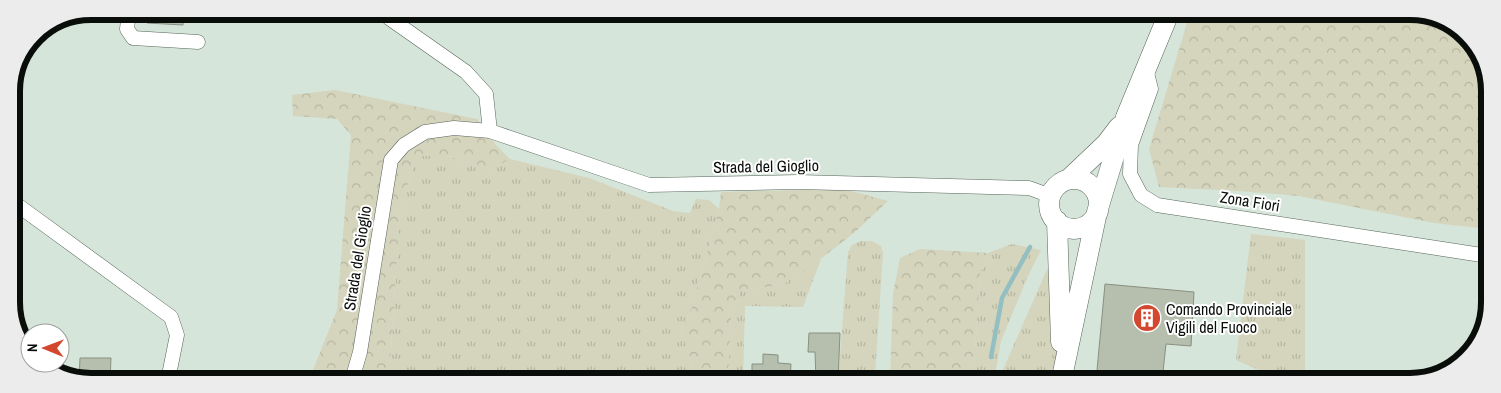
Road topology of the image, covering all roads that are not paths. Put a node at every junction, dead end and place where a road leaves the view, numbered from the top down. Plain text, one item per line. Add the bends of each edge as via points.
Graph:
1 (128, 20) edge
2 (392, 20) edge
3 (1166, 20) edge
4 (198, 42) dead end
5 (1146, 68) junction
6 (1126, 117) junction
7 (490, 131) junction
8 (1069, 179) junction
9 (1051, 196) junction
10 (20, 207) edge
11 (1097, 212) junction
12 (1057, 221) junction
13 (1481, 255) edge
14 (169, 373) edge
15 (354, 373) edge
16 (1062, 373) edge
17 (1063, 373) edge

1 - 4 street via 127,28 133,38
2 - 7 street via 466,72 486,94
3 - 5 main road
5 - 6 main road
5 - 13 street, Zona Fiori via 1151,89 1131,146 1130,174 1140,195 1157,205
6 - 8 main road via 1106,144
6 - 11 main road
7 - 9 street, Strada del Gioglio via 649,185 807,182 1029,188
7 - 15 street, Strada del Gioglio via 454,128 424,132 404,145 391,160
8 - 9 main road via 1058,185
8 - 11 main road via 1090,185 1098,197
9 - 12 main road via 1050,209
10 - 14 street via 170,317 177,335
11 - 12 main road via 1087,225 1080,228 1064,226
11 - 17 main road
12 - 16 main road

